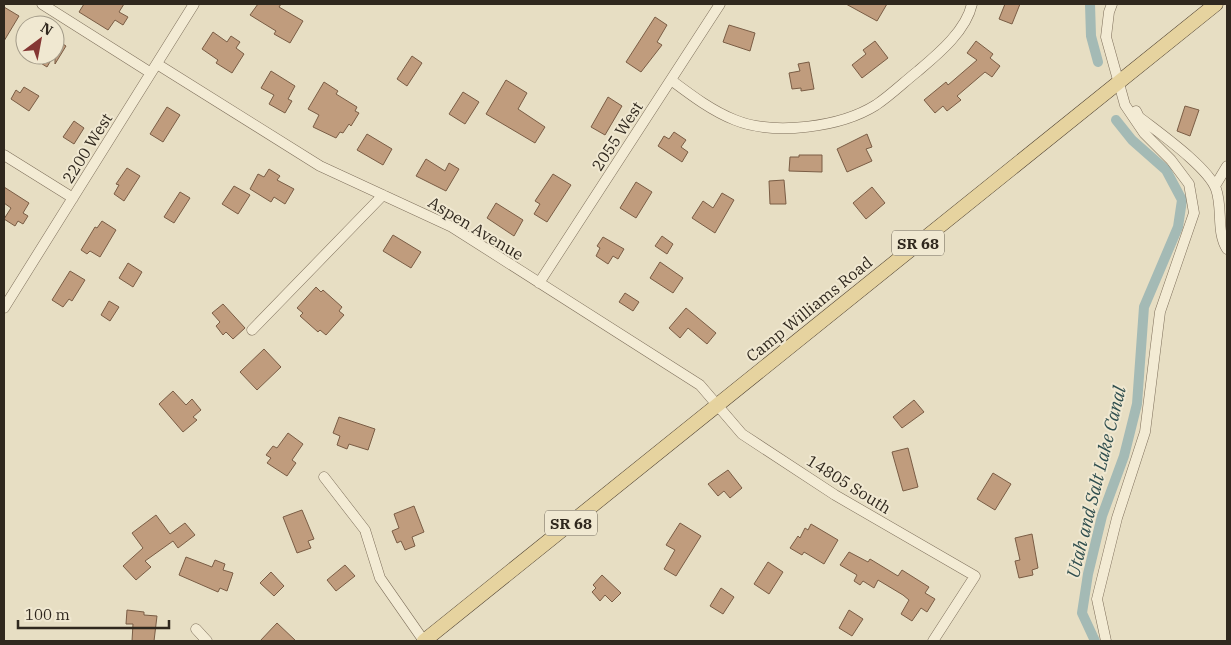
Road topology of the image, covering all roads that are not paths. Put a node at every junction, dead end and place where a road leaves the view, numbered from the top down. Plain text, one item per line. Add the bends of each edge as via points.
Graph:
1 (42, 4) edge
2 (194, 4) edge
3 (720, 4) edge
4 (972, 4) edge
5 (1112, 4) edge
6 (1216, 4) edge
7 (157, 64) junction
8 (150, 72) junction
9 (671, 80) junction
10 (1119, 82) junction
11 (4, 155) edge
12 (1227, 166) edge
13 (1215, 186) junction
14 (383, 195) junction
15 (74, 198) junction
16 (1227, 250) edge
17 (538, 283) junction
18 (4, 308) edge
19 (252, 330) dead end
20 (717, 405) junction
21 (324, 477) dead end
22 (196, 628) dead end
23 (207, 641) edge
24 (424, 641) edge
25 (933, 641) edge
26 (1106, 641) edge

1 - 8 street
2 - 7 street, 2200 West
3 - 9 street, 2055 West
4 - 9 street via 955,34 939,53 876,105 818,125 790,128 736,121
5 - 10 street via 1108,12 1106,37
6 - 10 main road, Camp Williams Road / SR 68
7 - 8 street, 2200 West
7 - 14 street, Aspen Avenue via 320,166
8 - 15 street, 2200 West
9 - 17 street, 2055 West
10 - 13 street via 1139,116 1197,164
10 - 20 main road, Camp Williams Road / SR 68
10 - 26 street via 1125,105 1144,133 1189,184 1194,213 1160,312 1145,432 1117,518 1097,599
11 - 15 street
12 - 13 street
13 - 16 street
14 - 17 street, Aspen Avenue via 452,227
14 - 19 street
15 - 18 street, 2200 West
17 - 20 street, Aspen Avenue via 691,378
20 - 24 main road, Camp Williams Road / SR 68
20 - 25 street, 14805 South via 742,434 757,444 835,495 975,576
21 - 24 street via 365,530 380,578
22 - 23 street

